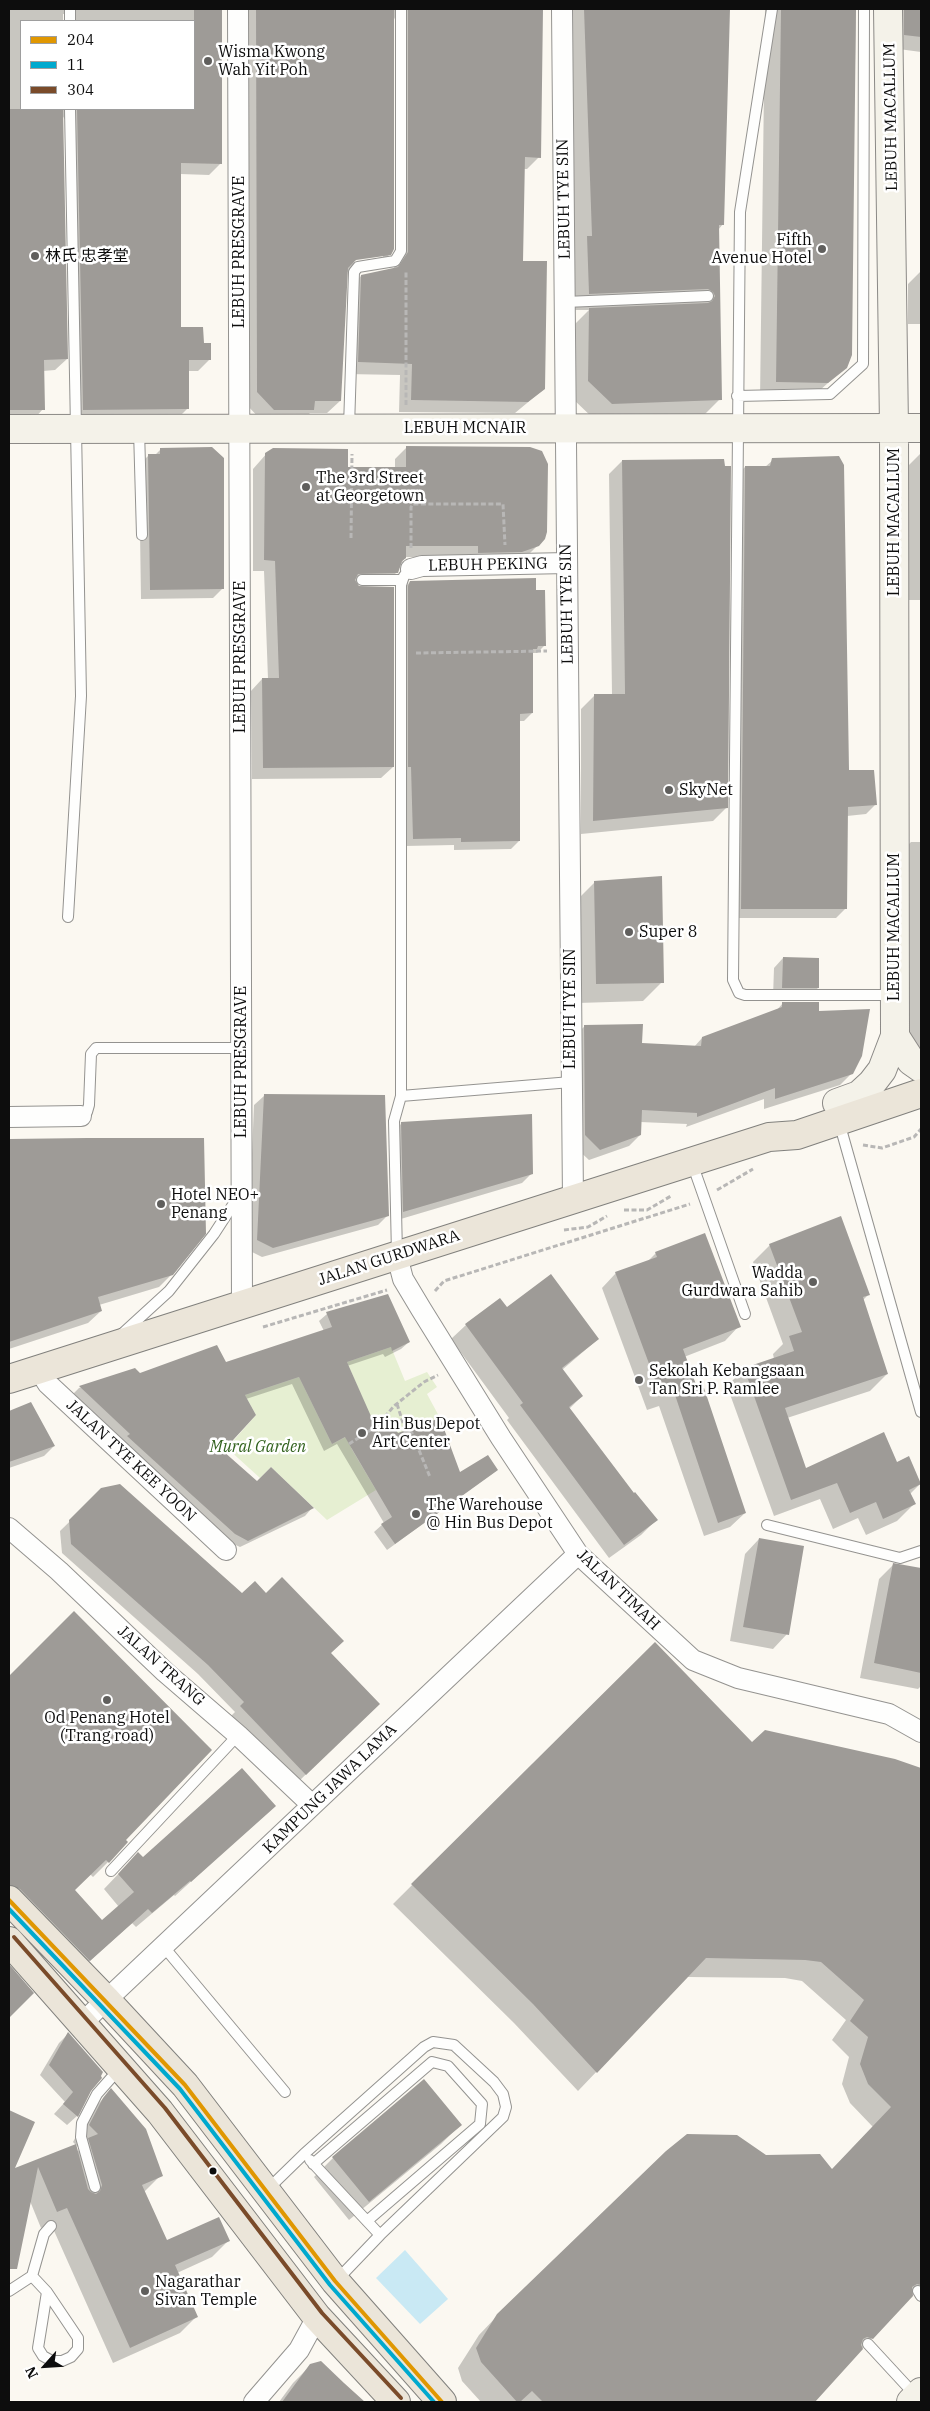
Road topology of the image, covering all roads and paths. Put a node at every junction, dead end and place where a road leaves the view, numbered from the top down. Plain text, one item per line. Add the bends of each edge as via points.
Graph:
1 (238, 9) edge
2 (401, 9) edge
3 (562, 9) edge
4 (772, 9) edge
5 (864, 9) edge
6 (888, 9) edge
7 (878, 75) junction
8 (70, 110) edge
9 (398, 257) junction
10 (708, 296) dead end
11 (565, 302) junction
12 (737, 396) junction
13 (351, 428) junction
14 (406, 428) junction
15 (566, 428) junction
16 (737, 428) junction
17 (894, 428) junction
18 (921, 428) edge
19 (9, 429) edge
20 (75, 429) junction
21 (139, 429) junction
22 (239, 429) junction
23 (142, 535) dead end
24 (351, 538) dead end
25 (566, 563) junction
26 (506, 564) junction
27 (406, 575) junction
28 (362, 580) dead end
29 (568, 651) junction
30 (401, 653) junction
31 (68, 917) dead end
32 (894, 995) junction
33 (895, 1036) junction
34 (241, 1048) junction
35 (921, 1068) edge
36 (571, 1082) junction
37 (921, 1093) edge
38 (401, 1096) junction
39 (838, 1112) junction
40 (9, 1116) edge
41 (81, 1116) joint
42 (691, 1162) junction
43 (756, 1167) dead end
44 (242, 1191) junction
45 (702, 1195) junction
46 (573, 1200) junction
47 (397, 1256) junction
48 (242, 1305) junction
49 (421, 1309) junction
50 (745, 1314) dead end
51 (106, 1348) junction
52 (456, 1366) junction
53 (39, 1370) junction
54 (9, 1379) edge
55 (397, 1404) junction
56 (921, 1412) edge
57 (349, 1444) dead end
58 (430, 1478) dead end
59 (767, 1525) dead end
60 (9, 1528) edge
61 (18, 1545) edge
62 (226, 1550) dead end
63 (921, 1551) edge
64 (578, 1554) junction
65 (921, 1732) edge
66 (238, 1735) junction
67 (312, 1805) junction
68 (110, 1872) dead end
69 (9, 1900) edge
70 (9, 1941) edge
71 (164, 1947) junction
72 (106, 2000) junction
73 (82, 2023) junction
74 (120, 2067) junction
75 (285, 2092) dead end
76 (304, 2154) junction
77 (313, 2164) junction
78 (95, 2187) dead end
79 (267, 2190) junction
80 (367, 2222) junction
81 (51, 2226) dead end
82 (380, 2235) junction
83 (32, 2276) junction
84 (335, 2282) junction
85 (9, 2291) edge
86 (47, 2292) junction
87 (317, 2317) junction
88 (868, 2344) dead end
89 (917, 2397) edge
90 (254, 2402) edge
91 (396, 2402) edge
92 (442, 2402) edge

1 - 22 street, LEBUH PRESGRAVE
2 - 9 lane
3 - 11 street, LEBUH TYE SIN
4 - 12 lane via 740,212
5 - 7 lane
6 - 7 street, LEBUH MACALLUM
7 - 12 lane via 863,364 830,394
7 - 17 street, LEBUH MACALLUM
8 - 20 lane
9 - 13 lane via 389,263 358,267 353,277
9 - 14 path via 407,273
10 - 11 lane
11 - 15 street, LEBUH TYE SIN
12 - 16 lane
13 - 14 street, LEBUH MCNAIR
13 - 22 street, LEBUH MCNAIR
13 - 24 path
14 - 15 street, LEBUH MCNAIR
15 - 16 street, LEBUH MCNAIR
15 - 25 street, LEBUH TYE SIN
16 - 17 street, LEBUH MCNAIR
16 - 32 lane via 734,987 745,995
17 - 18 street, LEBUH MCNAIR
17 - 32 street, LEBUH MACALLUM
19 - 20 street, LEBUH MCNAIR
20 - 21 street, LEBUH MCNAIR
20 - 31 lane via 81,696
21 - 22 street, LEBUH MCNAIR
21 - 23 lane
22 - 34 street, LEBUH PRESGRAVE
25 - 26 street, LEBUH PEKING
25 - 29 street, LEBUH TYE SIN
26 - 27 street, LEBUH PEKING via 422,566
26 - 27 path via 503,504 413,504
27 - 28 lane
27 - 30 lane
29 - 30 path
29 - 36 street, LEBUH TYE SIN
30 - 38 lane
32 - 33 street, LEBUH MACALLUM
33 - 35 street via 911,1061
33 - 39 street, LEBUH MACALLUM via 882,1070
34 - 41 lane via 96,1048 91,1054 89,1105
34 - 44 street, LEBUH PRESGRAVE
36 - 38 lane
36 - 46 street, LEBUH TYE SIN
37 - 39 main road, JALAN GURDWARA
38 - 47 lane via 394,1121
39 - 42 main road, JALAN GURDWARA via 798,1135 769,1137
39 - 56 lane
40 - 41 street
42 - 45 lane
42 - 46 main road, JALAN GURDWARA
43 - 45 path via 731,1184
44 - 48 street, LEBUH PRESGRAVE
44 - 51 lane via 214,1234 169,1290
45 - 49 path via 688,1205 444,1281
45 - 50 lane
46 - 47 main road, JALAN GURDWARA
47 - 48 main road, JALAN GURDWARA
47 - 49 street, JALAN TIMAH via 403,1279
48 - 51 main road, JALAN GURDWARA
49 - 52 street, JALAN TIMAH
51 - 53 main road, JALAN GURDWARA
52 - 55 path via 424,1382
52 - 64 street, JALAN TIMAH
53 - 54 main road, JALAN GURDWARA
53 - 62 street, JALAN TYE KEE YOON via 48,1384
55 - 57 path via 378,1425
55 - 58 path via 404,1426 412,1433
59 - 63 lane via 900,1558
60 - 61 street, JALAN TRANG
61 - 66 street, JALAN TRANG via 59,1571 165,1672
64 - 65 street, JALAN TIMAH via 693,1660 738,1678 889,1714
64 - 67 street, KAMPUNG JAWA LAMA
66 - 67 street, JALAN TRANG
66 - 68 lane
67 - 71 street, KAMPUNG JAWA LAMA
69 - 72 main road
70 - 73 main road
71 - 72 street, KAMPUNG JAWA LAMA
71 - 75 lane
72 - 73 street, KAMPUNG JAWA LAMA
72 - 79 main road via 185,2085
73 - 74 main road
74 - 78 lane via 97,2094 82,2123 82,2137
74 - 87 main road via 160,2112
76 - 77 lane
76 - 79 lane
76 - 82 lane via 433,2042 454,2044 494,2082 503,2094 506,2107 503,2117
77 - 80 lane
77 - 80 lane via 432,2062 448,2066 482,2104 480,2124
79 - 84 main road
80 - 82 lane
81 - 83 lane via 44,2234
82 - 84 lane
83 - 85 lane
83 - 86 lane
84 - 92 main road
86 - 86 lane via 78,2338 78,2349 62,2361 52,2361 38,2348
87 - 90 street via 299,2350
87 - 91 main road
88 - 89 lane

